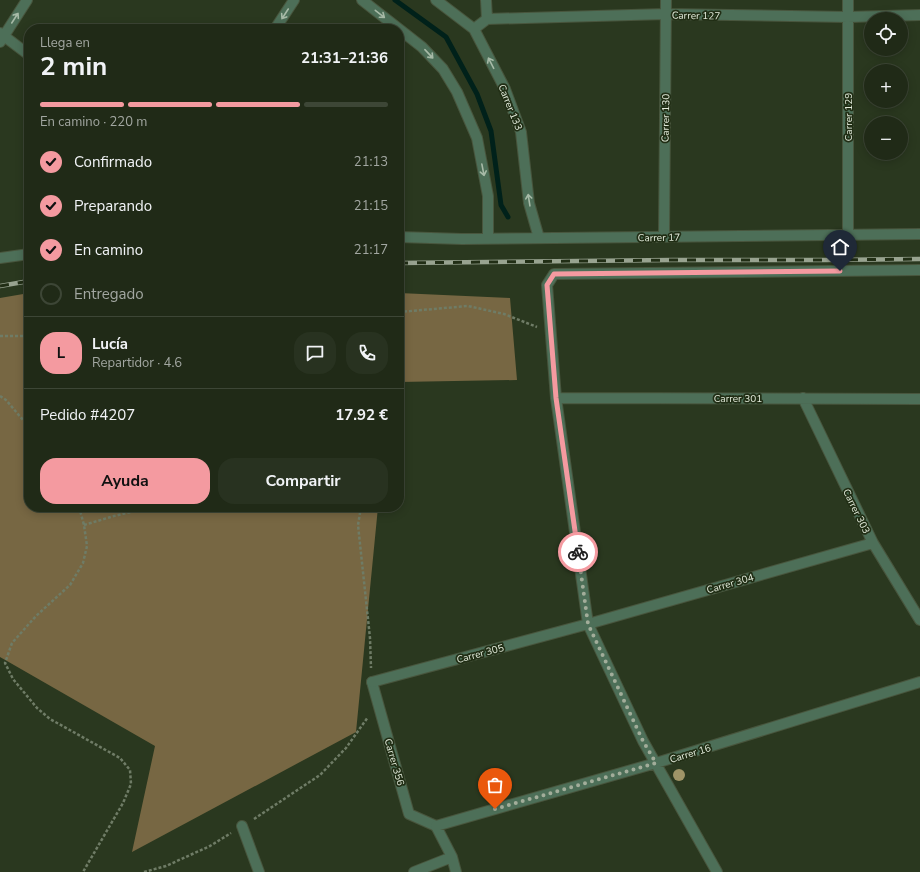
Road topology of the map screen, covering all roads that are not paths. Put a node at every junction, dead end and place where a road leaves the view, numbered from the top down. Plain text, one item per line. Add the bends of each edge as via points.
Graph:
1 (27, 0) edge
2 (294, 0) edge
3 (362, 0) edge
4 (436, 0) edge
5 (486, 0) edge
6 (666, 0) edge
7 (848, 0) edge
8 (666, 14) junction
9 (920, 15) edge
10 (848, 17) junction
11 (487, 19) junction
12 (278, 24) edge
13 (393, 24) edge
14 (474, 29) junction
15 (404, 33) edge
16 (1, 37) edge
17 (24, 52) edge
18 (848, 234) junction
19 (920, 234) edge
20 (664, 236) junction
21 (404, 237) edge
22 (488, 238) junction
23 (539, 238) junction
24 (24, 255) edge
25 (0, 258) edge
26 (920, 270) edge
27 (556, 398) junction
28 (803, 398) junction
29 (920, 399) edge
30 (873, 543) junction
31 (920, 620) edge
32 (588, 624) junction
33 (372, 682) joint
34 (920, 682) edge
35 (656, 763) junction
36 (242, 826) road end
37 (436, 826) junction
38 (452, 857) junction
39 (259, 872) edge
40 (414, 872) edge
41 (456, 872) edge
42 (717, 872) edge

16 -> 1 street
2 -> 12 street
3 -> 13 street
4 - 14 street, Carrer 133
5 - 11 street
6 - 8 street, Carrer 130
7 - 10 street, Carrer 129
8 - 10 street, Carrer 127
8 - 11 street, Carrer 127
8 - 20 street, Carrer 130
9 - 10 street, Carrer 127
10 - 18 street, Carrer 129
11 - 14 street
23 -> 14 street, Carrer 133 via 529,203 521,132 505,89
15 -> 22 street via 443,69 457,92 477,138 488,196
16 - 17 street
18 - 19 street, Carrer 17
18 - 20 street, Carrer 17
20 - 23 street, Carrer 17
21 - 22 street, Carrer 17
22 - 23 street, Carrer 17
24 - 25 street
26 - 27 street via 554,274 547,285
27 - 28 street, Carrer 301
27 - 32 street
28 - 29 street, Carrer 301
28 - 30 street, Carrer 303
30 - 31 street, Carrer 303
30 - 32 street, Carrer 304
32 - 33 street, Carrer 305
32 - 35 street via 643,741
33 - 37 street, Carrer 356 via 409,814
34 - 35 street, Carrer 16
35 - 37 street, Carrer 16
35 - 42 street
36 - 39 street
37 - 38 street
38 - 40 street
38 - 41 street

